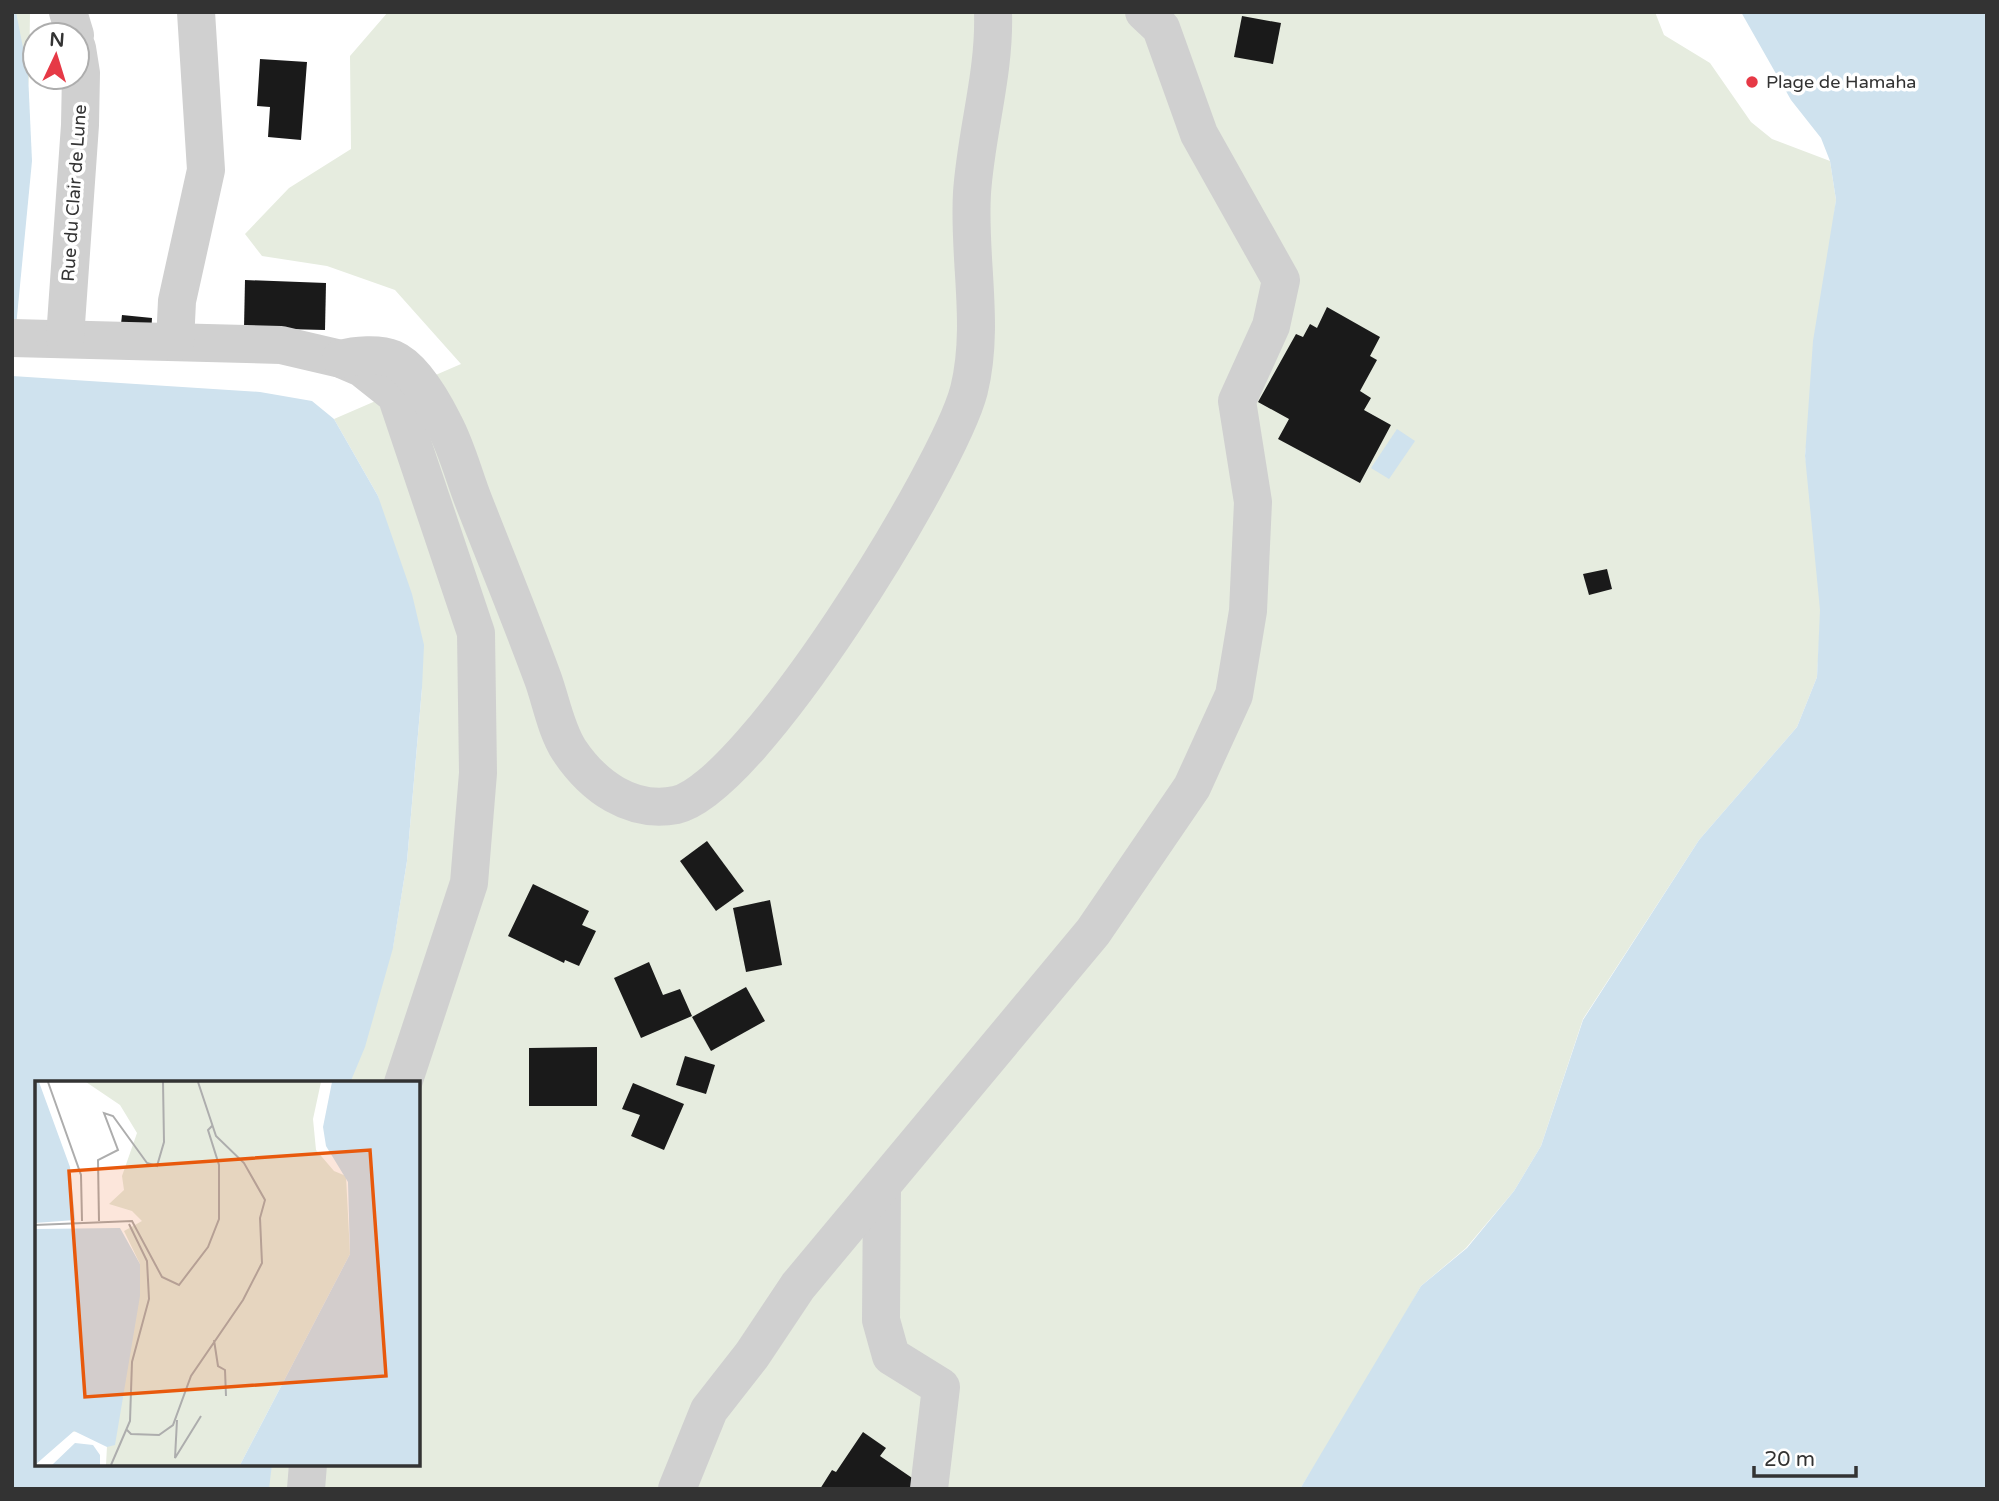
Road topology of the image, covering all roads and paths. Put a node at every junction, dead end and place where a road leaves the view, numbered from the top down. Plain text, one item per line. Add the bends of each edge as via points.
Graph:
1 (196, 12) edge
2 (993, 12) edge
3 (1144, 12) edge
4 (81, 91) edge
5 (12, 338) edge
6 (65, 338) junction
7 (175, 342) junction
8 (341, 359) junction
9 (404, 1081) edge
10 (882, 1187) junction
11 (308, 1466) edge
12 (306, 1489) edge
13 (677, 1489) edge
14 (929, 1489) edge

1 - 7 lane via 206,170 177,301
2 - 8 lane via 987,96 972,193 976,329 969,389 947,446 880,568 755,743 708,789 677,804 631,804 595,783 567,747 445,425 411,374 393,359 355,355
3 - 10 lane via 1161,28 1199,134 1281,280 1271,326 1237,401 1253,502 1248,611 1234,695 1192,787 1093,932
4 - 6 lane, Rue du Clair de Lune
5 - 6 lane
6 - 7 lane
7 - 8 lane via 281,345
8 - 9 lane via 362,368 396,394 476,633 478,773 469,883
10 - 13 lane via 797,1286 709,1410
10 - 14 lane via 881,1320 891,1356 941,1387
11 - 12 lane

